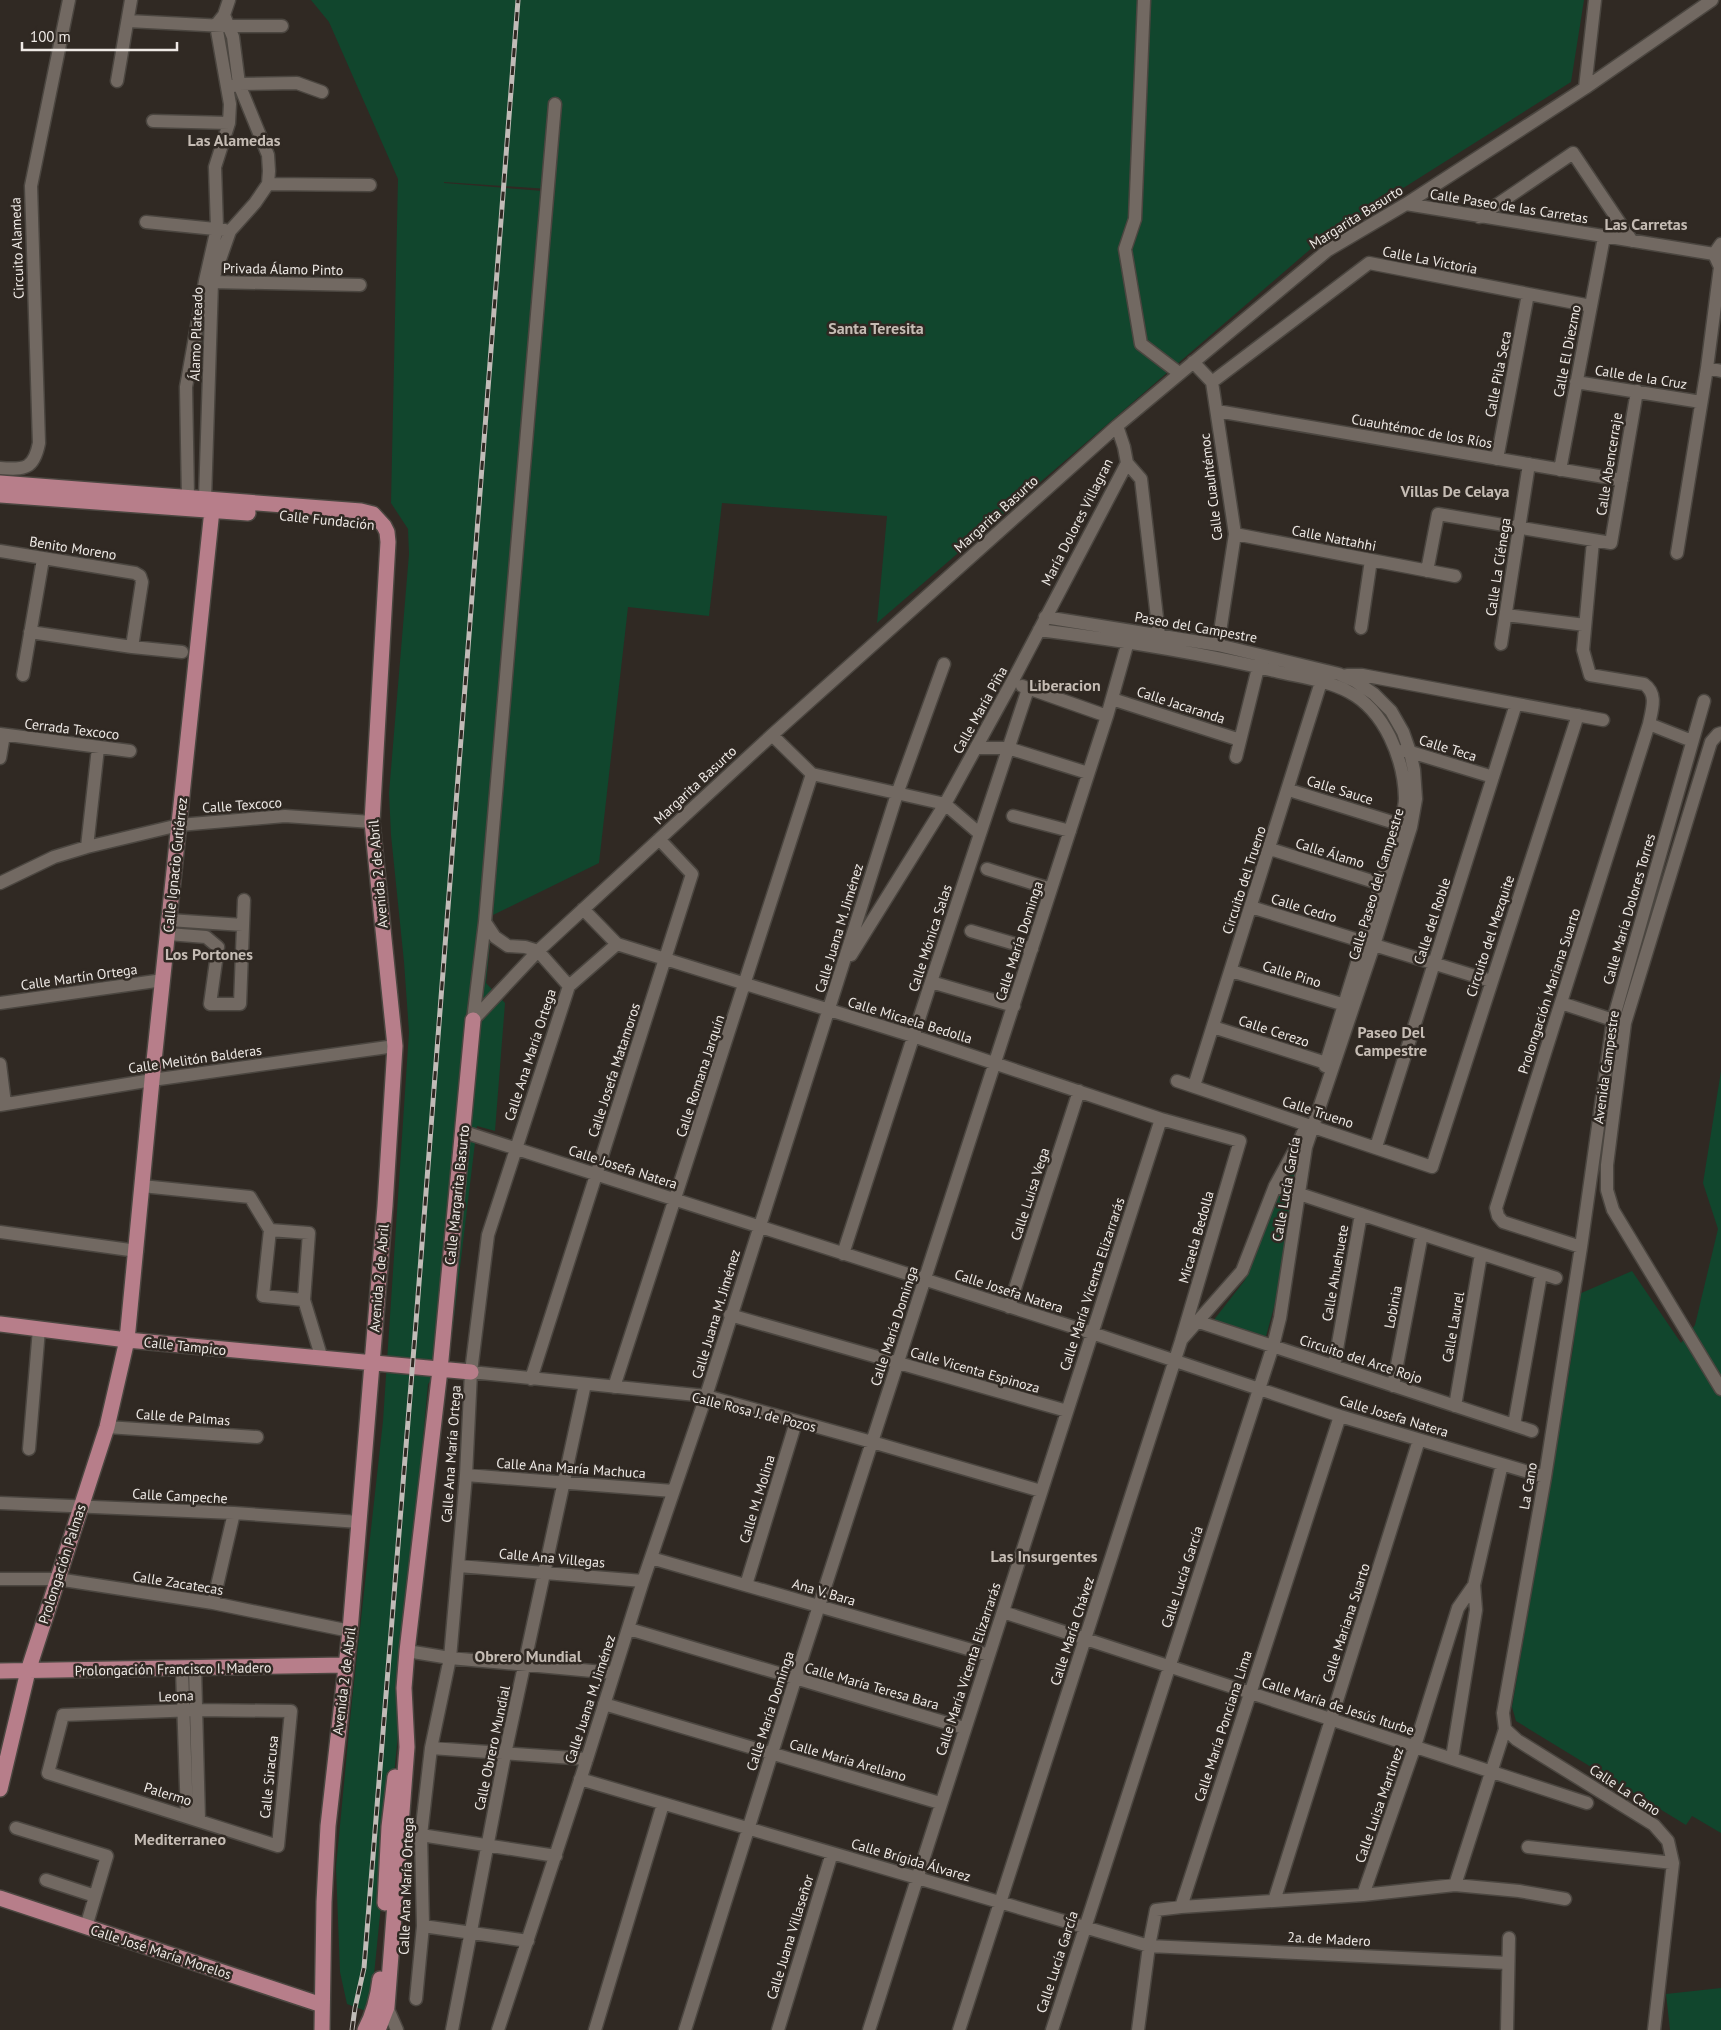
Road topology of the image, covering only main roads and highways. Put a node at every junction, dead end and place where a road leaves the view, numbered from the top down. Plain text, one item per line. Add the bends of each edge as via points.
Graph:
1 (0, 482) edge
2 (0, 495) edge
3 (199, 502) junction
4 (384, 526) junction
5 (473, 1020) road end
6 (0, 1324) edge
7 (127, 1340) junction
8 (371, 1364) junction
9 (440, 1370) junction
10 (471, 1372) road end
11 (346, 1666) junction
12 (28, 1671) junction
13 (0, 1672) edge
14 (404, 1688) junction
15 (0, 1790) edge
16 (0, 1898) edge
17 (322, 2005) junction
18 (374, 2029) edge
19 (322, 2030) edge

1 - 3 main road, Calle Fundación
2 - 3 main road, Calle Fundación via 123,505
3 - 4 main road, Calle Fundación via 366,521
3 - 4 main road, Calle Fundación via 361,511 373,514
3 - 7 main road, Calle Ignacio Gutiérrez via 179,825
4 - 8 main road, Avenida 2 de Abril via 388,542 388,579 372,822 395,1046
5 - 9 main road, Calle Margarita Basurto
6 - 7 main road, Calle Tampico
7 - 8 main road, Calle Tampico
7 - 12 main road, Prolongación Palmas via 107,1427
8 - 9 main road, Calle Rosa J. de Pozos
8 - 11 main road, Avenida 2 de Abril
9 - 10 main road, Calle Rosa J. de Pozos
9 - 14 main road, Calle Margarita Basurto
11 - 12 main road, Prolongación Francisco I. Madero
11 - 17 main road, Avenida 2 de Abril via 328,1826
12 - 13 main road, Prolongación Francisco I. Madero
12 - 15 main road, Prolongación Palmas
14 - 18 main road via 379,1994 372,2017
14 - 18 main road via 407,1747 387,2007
16 - 17 main road, Calle José María Morelos
17 - 19 main road, Avenida 2 de Abril

